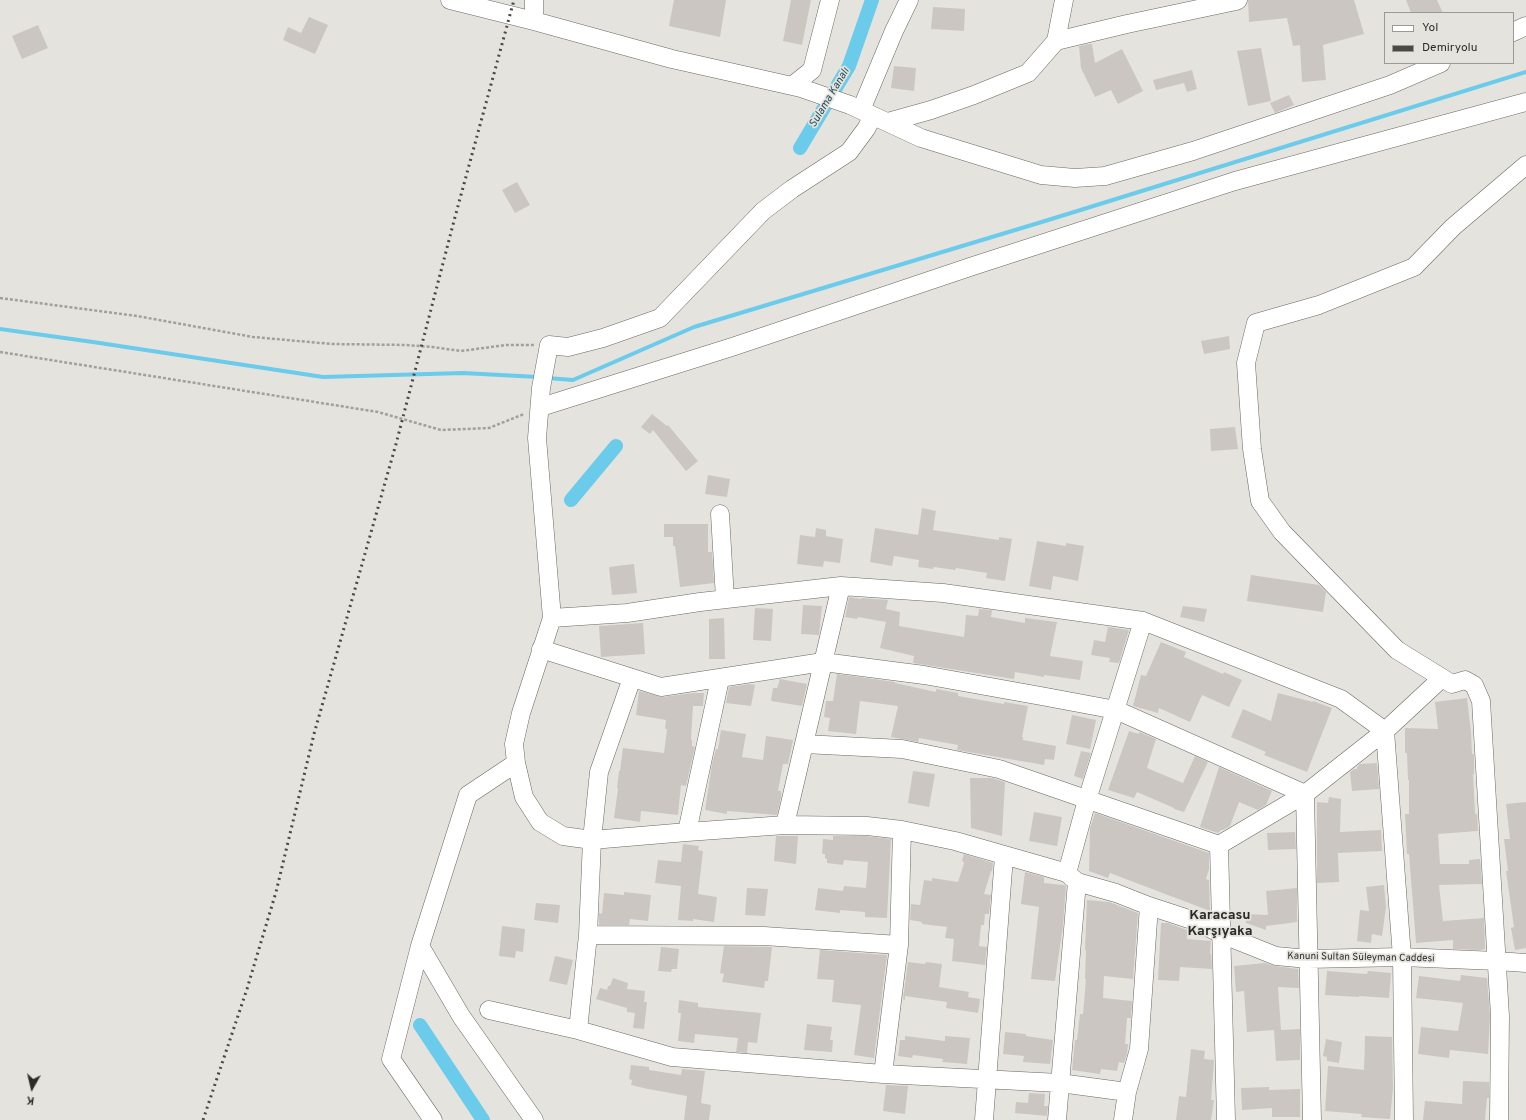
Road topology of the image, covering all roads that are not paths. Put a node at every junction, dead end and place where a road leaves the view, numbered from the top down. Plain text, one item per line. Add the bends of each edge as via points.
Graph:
1 (450, 0) edge
2 (534, 0) edge
3 (830, 0) edge
4 (910, 0) edge
5 (1064, 0) edge
6 (1238, 0) edge
7 (534, 21) junction
8 (1526, 26) edge
9 (1514, 32) edge
10 (1056, 41) junction
11 (1438, 64) edge
12 (796, 87) junction
13 (1526, 102) edge
14 (868, 113) junction
15 (1526, 165) edge
16 (541, 407) junction
17 (720, 514) dead end
18 (841, 586) junction
19 (725, 599) junction
20 (552, 618) junction
21 (1143, 621) junction
22 (541, 649) junction
23 (823, 662) junction
24 (632, 678) junction
25 (720, 678) junction
26 (1442, 678) junction
27 (1116, 710) junction
28 (1386, 731) junction
29 (804, 744) junction
30 (516, 763) junction
31 (1305, 794) junction
32 (1087, 800) junction
33 (785, 825) junction
34 (902, 830) junction
35 (687, 832) junction
36 (592, 840) junction
37 (1219, 845) junction
38 (1004, 856) junction
39 (1072, 878) junction
40 (1148, 906) junction
41 (1221, 934) junction
42 (588, 935) junction
43 (899, 945) junction
44 (420, 946) junction
45 (1402, 958) junction
46 (1308, 959) junction
47 (1497, 960) junction
48 (1526, 963) edge
49 (489, 1010) dead end
50 (578, 1030) junction
51 (883, 1074) junction
52 (987, 1079) junction
53 (1060, 1083) junction
54 (1127, 1092) junction
55 (433, 1120) edge
56 (534, 1120) edge
57 (984, 1120) edge
58 (1057, 1120) edge
59 (1123, 1120) edge
60 (1226, 1120) edge
61 (1312, 1120) edge
62 (1404, 1120) edge
63 (1499, 1120) edge

1 - 7 street
2 - 7 street
3 - 12 street via 812,70
4 - 14 street via 894,31
5 - 10 street
6 - 10 street
7 - 12 street via 672,59
8 - 9 street
10 - 14 street via 1028,73 974,95 931,110
11 - 14 street via 1375,90 1193,151 1105,176 1075,178 1041,175 920,138
12 - 14 street
13 - 16 street via 1235,181 732,347
14 - 16 street via 866,129 849,152 763,211 660,318 603,338 568,346 549,345 541,388
15 - 26 street via 1453,227 1414,267 1319,305 1256,323 1246,363 1252,449 1260,501 1282,532 1397,650
16 - 20 street via 537,438
17 - 19 street
18 - 19 street
18 - 21 street via 943,593
18 - 23 street
19 - 20 street via 627,613
20 - 22 street, Kanuni Sultan Süleyman Caddesi
21 - 27 street
21 - 28 street via 1341,698
22 - 24 street
22 - 30 street, Kanuni Sultan Süleyman Caddesi via 519,719 514,744
23 - 25 street
23 - 27 street via 924,675
23 - 29 street
24 - 25 street via 661,687
24 - 36 street via 599,772
25 - 35 street
26 - 28 street
26 - 47 street via 1452,684 1465,680 1474,685 1481,701
27 - 31 street
27 - 32 street
28 - 31 street
28 - 45 street
29 - 32 street via 902,750 998,769
29 - 33 street
30 - 36 street, Kanuni Sultan Süleyman Caddesi via 524,797 540,822 562,836
30 - 44 street via 468,795
31 - 37 street
31 - 46 street
32 - 37 street
32 - 39 street
33 - 34 street, Kanuni Sultan Süleyman Caddesi via 867,826
33 - 35 street, Kanuni Sultan Süleyman Caddesi
34 - 38 street, Kanuni Sultan Süleyman Caddesi via 955,841
34 - 43 street
35 - 36 street, Kanuni Sultan Süleyman Caddesi
36 - 42 street
37 - 41 street
38 - 39 street, Kanuni Sultan Süleyman Caddesi
38 - 52 street
39 - 40 street, Kanuni Sultan Süleyman Caddesi
39 - 53 street
40 - 41 street, Kanuni Sultan Süleyman Caddesi via 1198,922
40 - 54 street via 1139,1049
41 - 46 street, Kanuni Sultan Süleyman Caddesi via 1276,956
41 - 60 street
42 - 43 street via 764,936
42 - 50 street
43 - 51 street
44 - 55 street via 391,1059
44 - 56 street via 461,1016
45 - 46 street, Kanuni Sultan Süleyman Caddesi
45 - 47 street, Kanuni Sultan Süleyman Caddesi
45 - 62 street
46 - 61 street
47 - 48 street, Kanuni Sultan Süleyman Caddesi
47 - 63 street via 1500,1016
49 - 50 street
50 - 51 street via 672,1057
51 - 52 street
52 - 53 street
52 - 57 street
53 - 54 street
53 - 58 street
54 - 59 street

